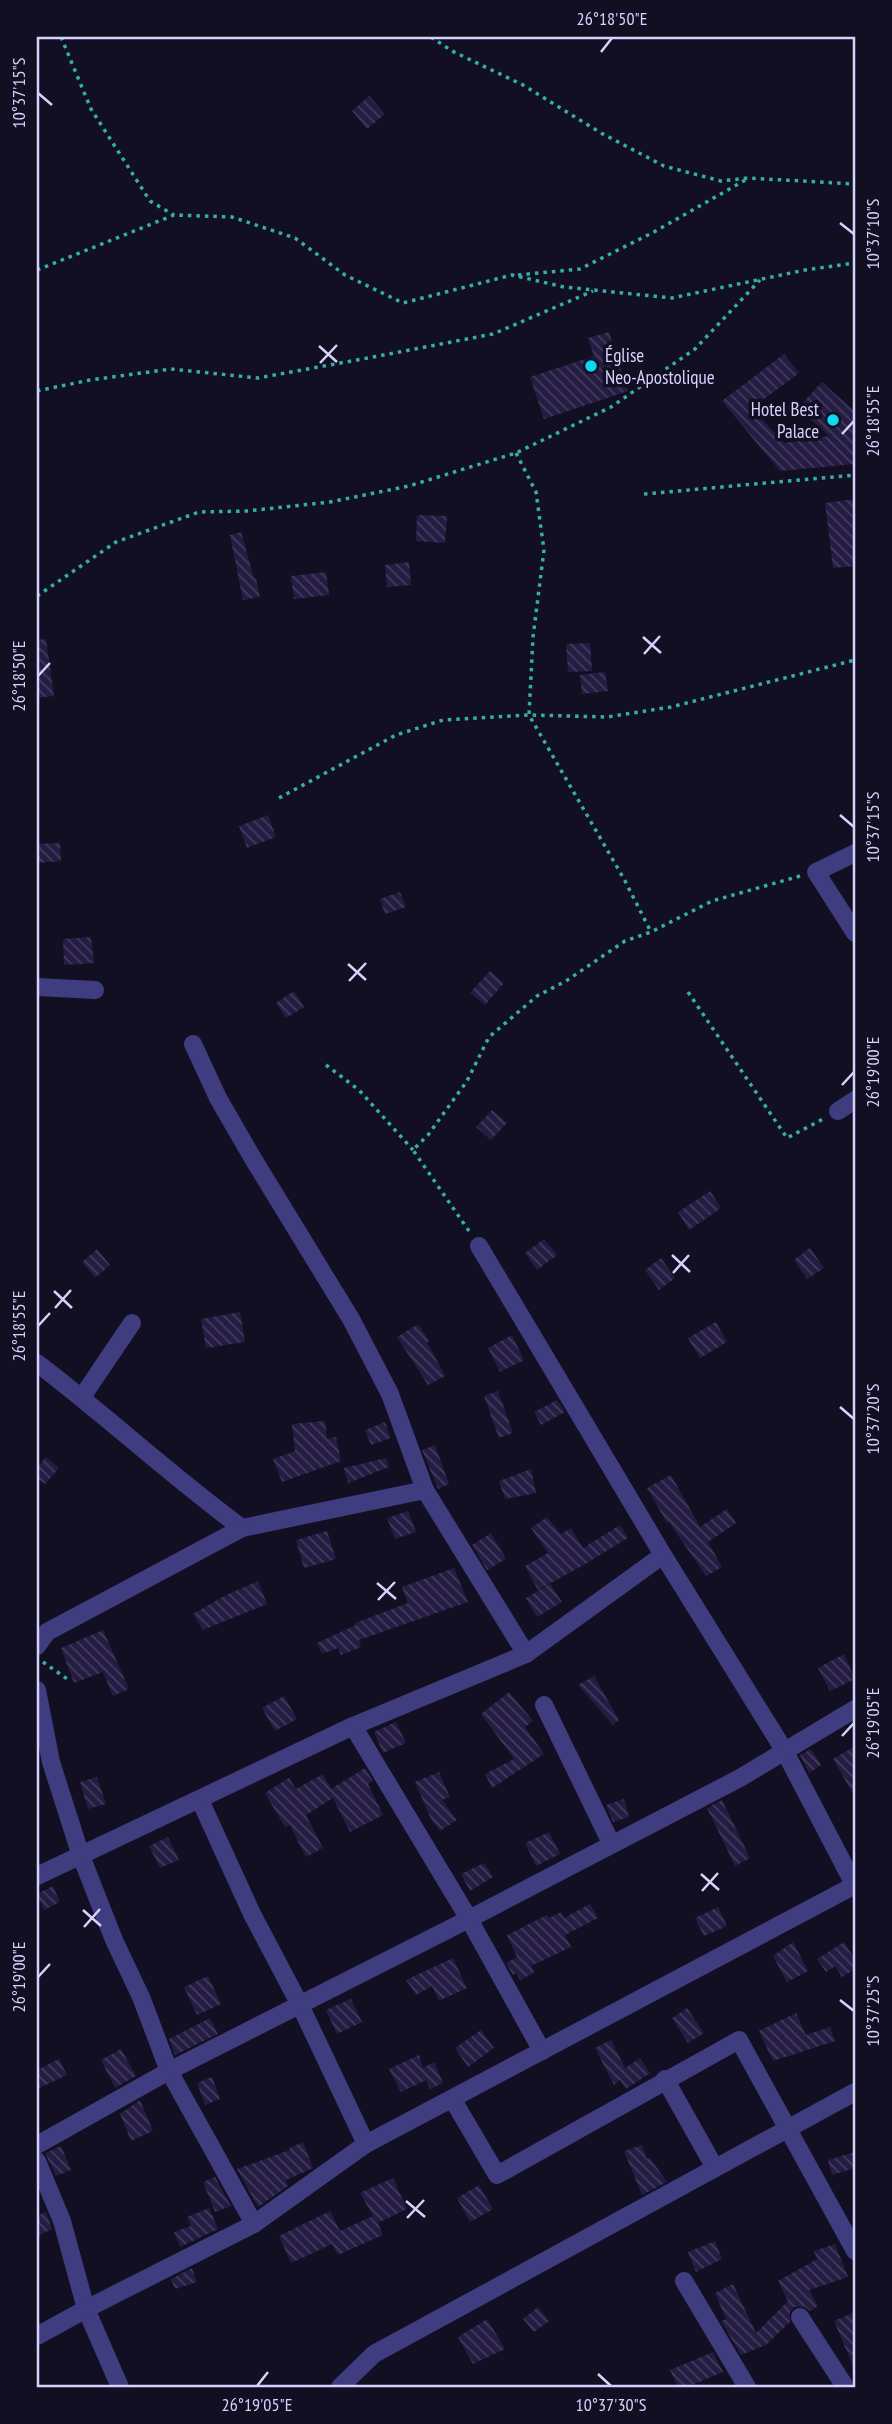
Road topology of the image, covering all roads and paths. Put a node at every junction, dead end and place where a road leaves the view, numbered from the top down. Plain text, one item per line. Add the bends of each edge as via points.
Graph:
1 (61, 37) edge
2 (431, 37) edge
3 (748, 178) junction
4 (855, 184) edge
5 (174, 215) junction
6 (855, 263) edge
7 (37, 270) edge
8 (512, 275) junction
9 (762, 279) junction
10 (594, 290) junction
11 (37, 391) edge
12 (516, 453) junction
13 (855, 475) edge
14 (644, 494) dead end
15 (37, 596) edge
16 (855, 660) edge
17 (529, 715) junction
18 (279, 798) dead end
19 (855, 853) edge
20 (816, 872) junction
21 (651, 932) junction
22 (855, 933) edge
23 (37, 987) edge
24 (96, 990) dead end
25 (688, 992) dead end
26 (193, 1044) dead end
27 (326, 1065) dead end
28 (855, 1100) edge
29 (838, 1111) joint
30 (413, 1150) junction
31 (480, 1246) joint
32 (132, 1323) dead end
33 (37, 1363) edge
34 (82, 1397) junction
35 (425, 1490) junction
36 (242, 1528) junction
37 (663, 1555) junction
38 (37, 1646) edge
39 (526, 1654) junction
40 (37, 1658) edge
41 (70, 1681) dead end
42 (37, 1690) edge
43 (544, 1705) dead end
44 (855, 1709) edge
45 (353, 1726) junction
46 (784, 1750) junction
47 (200, 1800) junction
48 (611, 1843) junction
49 (81, 1856) junction
50 (37, 1876) edge
51 (855, 1886) edge
52 (469, 1919) junction
53 (300, 2005) junction
54 (542, 2051) junction
55 (169, 2071) junction
56 (665, 2079) junction
57 (855, 2092) edge
58 (453, 2100) junction
59 (786, 2129) junction
60 (366, 2144) junction
61 (37, 2145) edge
62 (37, 2161) edge
63 (715, 2168) junction
64 (254, 2224) junction
65 (855, 2251) edge
66 (684, 2281) dead end
67 (86, 2309) junction
68 (800, 2316) dead end
69 (37, 2336) edge
70 (846, 2384) edge
71 (120, 2387) edge
72 (340, 2387) edge
73 (747, 2387) edge

1 - 5 path via 91,109 150,201
2 - 3 path via 664,166 722,181
3 - 4 path
3 - 8 path via 580,269
5 - 7 path
5 - 8 path via 232,217 295,238 345,275 403,303
6 - 9 path
8 - 10 path
9 - 10 path via 672,298
9 - 12 path via 695,349 611,407
10 - 11 path via 493,334 258,379 171,369
12 - 15 path via 409,486 330,502 199,512 116,542
12 - 17 path via 536,492 544,550
13 - 14 path
16 - 17 path via 671,707 607,717
17 - 18 path via 443,720 396,735
17 - 21 path
19 - 20 street
20 - 21 path via 712,901
20 - 22 street
21 - 30 path via 625,940 537,996 489,1037 467,1080
23 - 24 street
25 - 29 path via 787,1138
26 - 35 street via 218,1098 357,1330 390,1394
27 - 30 path via 359,1090
28 - 29 street
30 - 31 path
31 - 37 street
32 - 34 street
33 - 34 street
34 - 36 street
35 - 36 street
35 - 39 street
36 - 38 street via 47,1632
37 - 39 street
37 - 46 street
39 - 45 street
40 - 41 path
42 - 49 street via 51,1762
43 - 48 street
44 - 46 street
45 - 47 street
45 - 52 street
46 - 48 street
46 - 51 street
47 - 49 street
47 - 53 street
48 - 52 street
49 - 50 street
49 - 55 street
51 - 54 street
52 - 53 street
52 - 54 street
53 - 55 street
53 - 60 street
54 - 58 street
55 - 61 street
55 - 64 street
56 - 58 street via 498,2175
56 - 59 street via 739,2040
56 - 63 street
57 - 59 street
58 - 60 street
59 - 63 street
59 - 65 street
60 - 64 street
62 - 67 street via 62,2221
63 - 72 street via 374,2354
64 - 67 street
66 - 73 street
67 - 69 street
67 - 71 street
68 - 70 street

